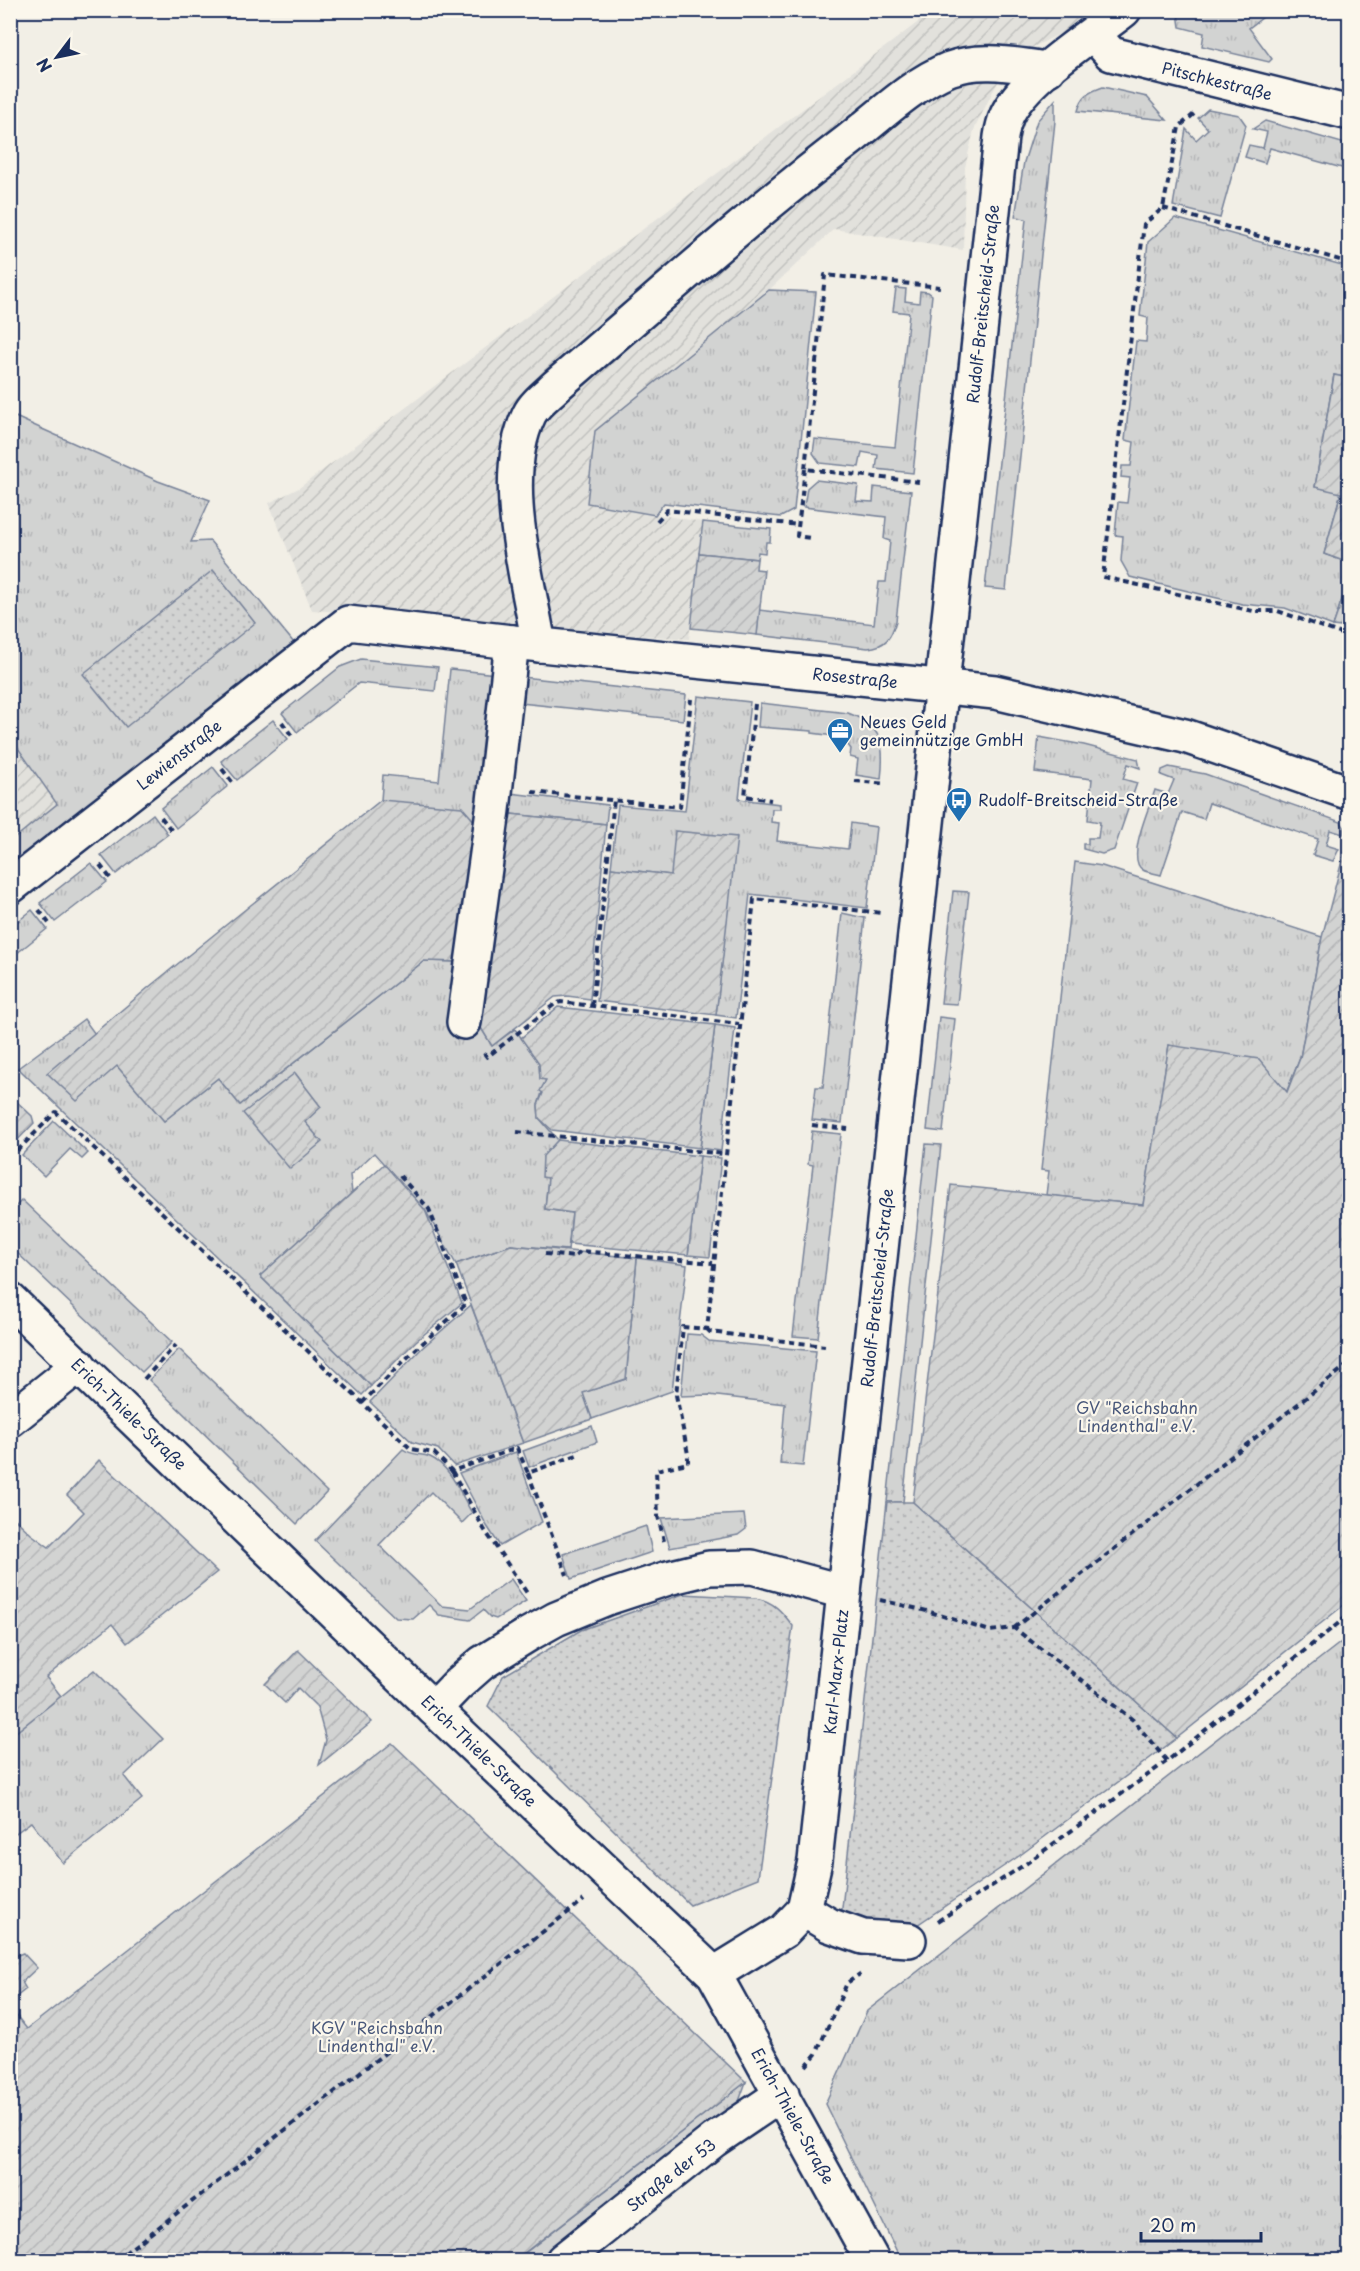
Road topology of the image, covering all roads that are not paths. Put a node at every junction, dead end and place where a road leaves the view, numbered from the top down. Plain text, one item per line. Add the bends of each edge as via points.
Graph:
1 (1124, 10) edge
2 (1093, 34) junction
3 (1048, 69) junction
4 (1350, 114) edge
5 (348, 623) joint
6 (526, 644) junction
7 (943, 687) junction
8 (1350, 793) edge
9 (10, 886) edge
10 (464, 1022) road end
11 (10, 1300) edge
12 (78, 1365) junction
13 (10, 1420) edge
14 (844, 1592) junction
15 (435, 1709) junction
16 (804, 1910) junction
17 (909, 1940) road end
18 (714, 1974) junction
19 (782, 2094) junction
20 (563, 2260) edge
21 (872, 2260) edge

1 - 2 street, Rudolf-Breitscheid-Straße
2 - 3 street, Rudolf-Breitscheid-Straße
2 - 4 street, Pitschkestraße via 1111,54
3 - 6 street via 978,62 949,69 919,86 815,166 556,385 530,413 519,443 515,496
3 - 7 street, Rudolf-Breitscheid-Straße via 1014,104 1001,137
5 - 6 street, Rosestraße
5 - 9 street, Lewienstraße
6 - 7 street, Rosestraße
6 - 10 street via 495,789
7 - 8 street, Rosestraße via 995,692 1185,736
7 - 14 street, Rudolf-Breitscheid-Straße
11 - 12 street, Erich-Thiele-Straße
12 - 13 street
12 - 15 street, Erich-Thiele-Straße
14 - 15 street, Karl-Marx-Platz via 752,1567 709,1568 668,1578 607,1598 529,1634 482,1663
14 - 16 street, Karl-Marx-Platz via 815,1861
15 - 18 street, Erich-Thiele-Straße
16 - 17 street via 829,1925 863,1937
16 - 18 street, Karl-Marx-Platz via 784,1932
18 - 19 street, Erich-Thiele-Straße
19 - 20 street, Straße der 53 via 714,2140
19 - 21 street, Erich-Thiele-Straße

